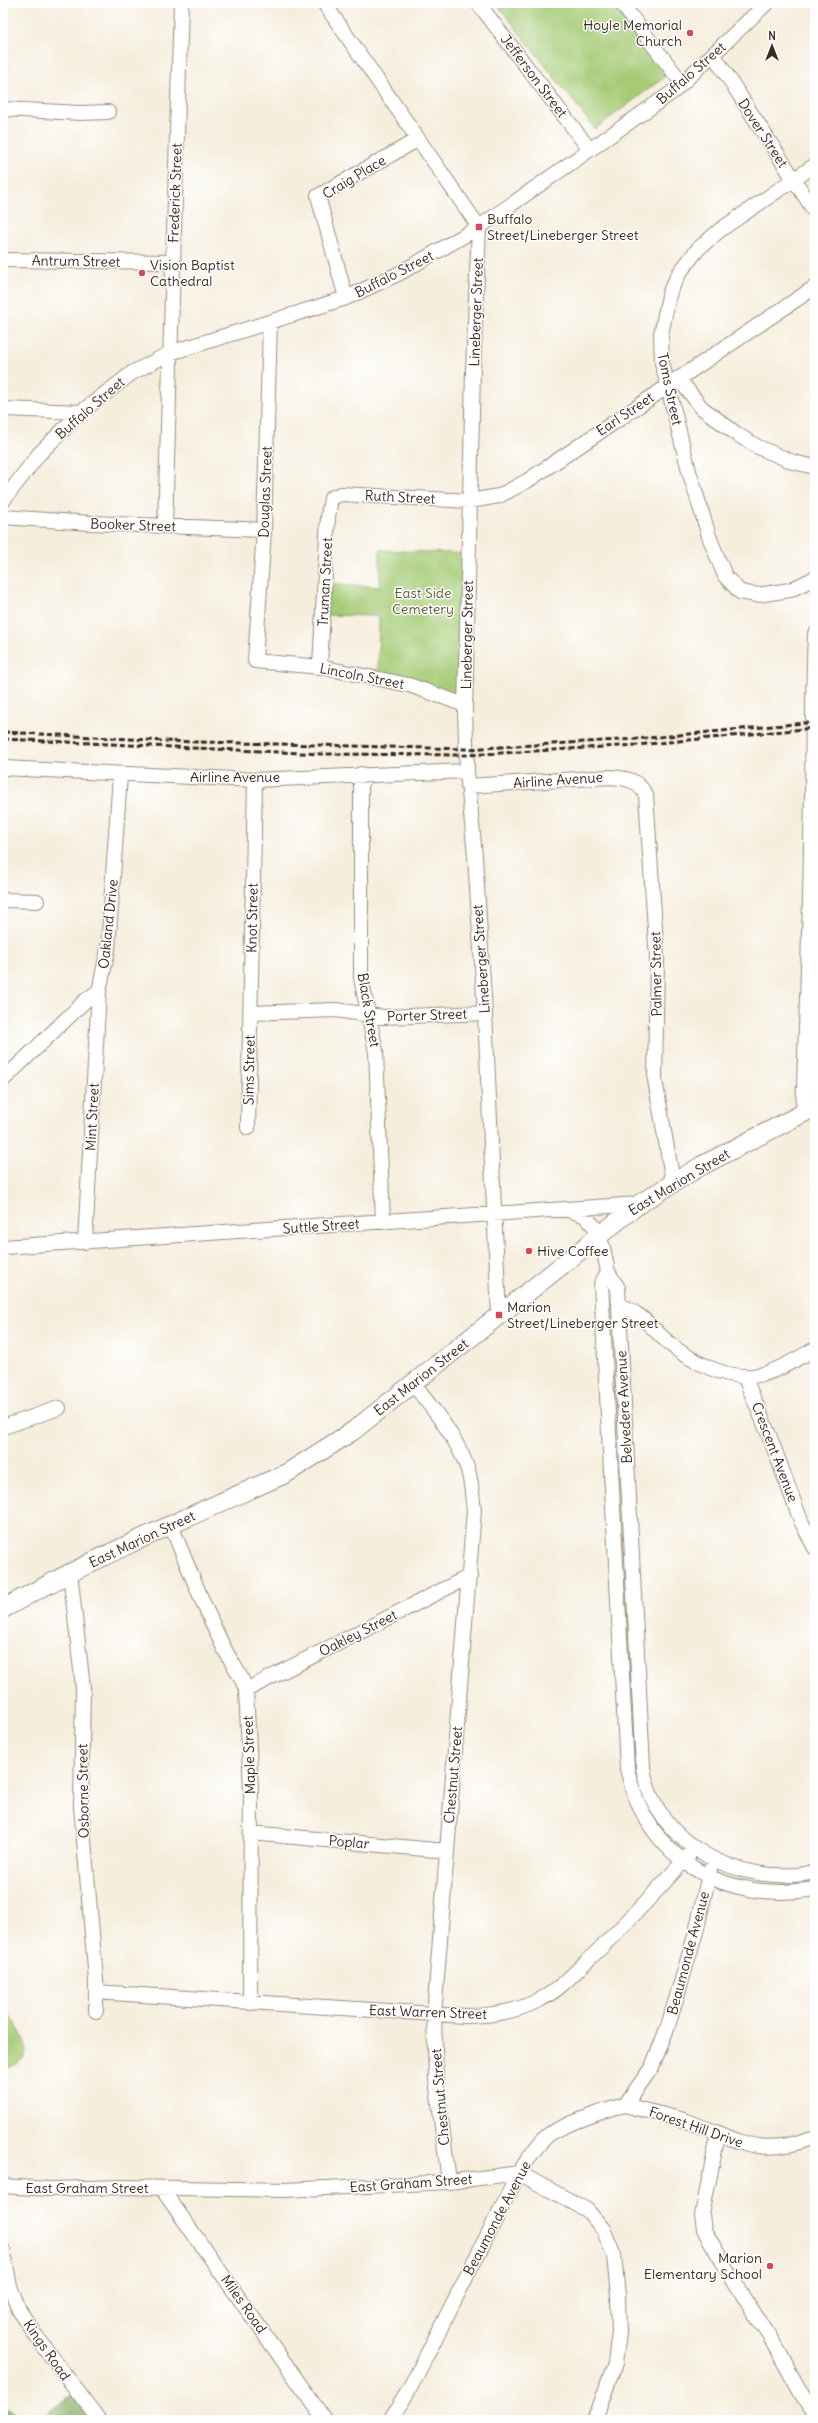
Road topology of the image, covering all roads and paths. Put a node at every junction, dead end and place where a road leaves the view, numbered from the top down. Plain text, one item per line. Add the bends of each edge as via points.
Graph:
1 (181, 3) edge
2 (324, 3) edge
3 (478, 3) edge
4 (620, 3) edge
5 (767, 3) edge
6 (712, 54) junction
7 (682, 83) junction
8 (3, 109) edge
9 (108, 112) dead end
10 (417, 140) junction
11 (590, 150) junction
12 (815, 165) edge
13 (793, 180) junction
14 (815, 212) edge
15 (479, 227) junction
16 (3, 260) edge
17 (172, 262) junction
18 (815, 287) edge
19 (346, 298) junction
20 (270, 323) junction
21 (170, 353) junction
22 (673, 382) junction
23 (3, 409) edge
24 (80, 412) junction
25 (815, 468) edge
26 (331, 498) joint
27 (3, 501) edge
28 (470, 501) junction
29 (3, 517) edge
30 (165, 526) junction
31 (264, 530) junction
32 (815, 578) edge
33 (815, 634) edge
34 (255, 661) joint
35 (320, 667) junction
36 (465, 705) junction
37 (814, 767) edge
38 (3, 768) edge
39 (467, 771) junction
40 (361, 774) junction
41 (120, 775) junction
42 (624, 778) joint
43 (255, 780) junction
44 (468, 786) junction
45 (813, 899) edge
46 (3, 900) edge
47 (37, 901) dead end
48 (99, 991) junction
49 (250, 1013) junction
50 (485, 1013) junction
51 (368, 1015) junction
52 (3, 1080) edge
53 (809, 1110) edge
54 (248, 1128) dead end
55 (673, 1182) junction
56 (639, 1204) junction
57 (565, 1209) junction
58 (496, 1215) junction
59 (383, 1222) junction
60 (599, 1235) junction
61 (85, 1242) junction
62 (3, 1248) edge
63 (608, 1272) junction
64 (619, 1306) junction
65 (499, 1315) junction
66 (815, 1349) edge
67 (745, 1378) junction
68 (413, 1384) junction
69 (59, 1408) dead end
70 (3, 1427) edge
71 (628, 1496) junction
72 (612, 1497) junction
73 (171, 1524) junction
74 (815, 1548) edge
75 (70, 1572) junction
76 (470, 1576) junction
77 (3, 1609) edge
78 (246, 1690) junction
79 (639, 1695) junction
80 (623, 1696) junction
81 (251, 1833) junction
82 (696, 1849) junction
83 (446, 1851) junction
84 (713, 1860) junction
85 (683, 1862) junction
86 (815, 1872) edge
87 (708, 1878) junction
88 (815, 1889) edge
89 (96, 1992) junction
90 (250, 2003) junction
91 (96, 2010) dead end
92 (434, 2014) junction
93 (625, 2105) junction
94 (718, 2135) junction
95 (815, 2137) edge
96 (519, 2173) junction
97 (449, 2182) junction
98 (3, 2186) edge
99 (162, 2189) junction
100 (3, 2250) edge
101 (815, 2418) edge
102 (392, 2419) edge
103 (99, 2420) edge
104 (325, 2420) edge
105 (595, 2420) edge

1 - 17 street, Frederick Street
2 - 10 street
3 - 11 street, Jefferson Street
4 - 7 street
5 - 6 street, Buffalo Street
6 - 7 street, Buffalo Street
6 - 13 street, Dover Street
7 - 11 street, Buffalo Street
8 - 9 street
10 - 15 street
10 - 19 street, Craig Place via 318,196
11 - 15 street, Buffalo Street
12 - 13 street, Toms Street
13 - 14 street, Dover Street
13 - 22 street, Toms Street via 709,239 680,272 666,305 661,334 662,363
15 - 19 street, Buffalo Street via 400,273
15 - 28 street, Lineberger Street
16 - 17 street, Antrum Street
17 - 21 street, Frederick Street
18 - 22 street, Earl Street
19 - 20 street, Buffalo Street
20 - 21 street, Buffalo Street
20 - 31 street, Douglas Street
21 - 24 street, Buffalo Street via 132,373
21 - 30 street, Frederick Street
22 - 25 street via 738,435 793,462
22 - 28 street, Earl Street via 517,487 499,496
22 - 32 street, Toms Street via 689,471 710,539 725,576 740,592 757,595 790,590
23 - 24 street
24 - 27 street, Buffalo Street via 39,454
26 - 28 street, Ruth Street via 341,494
26 - 35 street, Truman Street
28 - 36 street, Lineberger Street
29 - 30 street, Booker Street
30 - 31 street, Booker Street
31 - 34 street, Douglas Street
33 - 37 street via 811,722
34 - 35 street, Lincoln Street
35 - 36 street, Lincoln Street via 409,685
36 - 39 street, Lineberger Street
37 - 45 street
38 - 41 street, Airline Avenue
39 - 40 street, Airline Avenue
39 - 44 street, Lineberger Street
40 - 43 street, Airline Avenue
40 - 51 street, Black Street via 361,978
41 - 43 street, Airline Avenue
41 - 48 street, Oakland Drive via 108,949
42 - 44 street, Airline Avenue
42 - 55 street, Palmer Street via 642,786 648,799 658,987 654,1080
43 - 49 street, Knot Street
44 - 50 street, Lineberger Street
45 - 53 street
46 - 47 street
48 - 52 street via 86,1000
48 - 61 street, Mint Street
49 - 51 street, Porter Street via 336,1010
49 - 54 street, Sims Street
50 - 51 street, Porter Street via 383,1017
50 - 58 street, Lineberger Street
51 - 59 street, Black Street via 376,1052
53 - 55 main road, East Marion Street
55 - 56 main road, East Marion Street
56 - 57 street, Suttle Street
56 - 60 main road, East Marion Street
57 - 58 street, Suttle Street
57 - 60 street, Belvedere Avenue via 584,1215
58 - 59 street, Suttle Street
58 - 65 street, Lineberger Street
59 - 61 street, Suttle Street
60 - 63 street, Belvedere Avenue via 604,1247
60 - 65 main road, East Marion Street
61 - 62 street, Suttle Street
63 - 64 street, Belvedere Avenue via 617,1286
63 - 72 street, Belvedere Avenue via 601,1286
64 - 67 street via 639,1315 682,1353 722,1373
64 - 71 street, Belvedere Avenue
65 - 68 main road, East Marion Street
66 - 67 street via 765,1374
67 - 74 street, Crescent Avenue via 769,1434 800,1521
68 - 73 main road, East Marion Street via 353,1430 292,1470
68 - 76 street, Chestnut Street via 457,1446 468,1469 474,1510
69 - 70 street
71 - 72 street
71 - 79 street, Belvedere Avenue
72 - 80 street, Belvedere Avenue
73 - 75 main road, East Marion Street
73 - 78 street, Maple Street via 223,1646 243,1679
75 - 77 main road, East Marion Street
75 - 89 street, Osborne Street via 83,1688 82,1806
76 - 78 street, Oakley Street
76 - 83 street, Chestnut Street
78 - 81 street, Maple Street
79 - 80 street
79 - 82 street, Belvedere Avenue via 643,1767 647,1783 654,1800 670,1824
80 - 85 street, Belvedere Avenue via 627,1768 632,1792 642,1814
81 - 83 street, Poplar
81 - 90 street, Maple Street
82 - 84 street, Belvedere Avenue
82 - 85 street, East Warren Street
83 - 92 street, Chestnut Street
84 - 86 street, Belvedere Avenue via 756,1873 772,1875
84 - 87 street, Beaumonde Avenue
85 - 87 street, Belvedere Avenue
85 - 92 street, East Warren Street via 633,1916 548,1995 521,2008 491,2015
87 - 88 street, Belvedere Avenue via 762,1892
87 - 93 street, Beaumonde Avenue via 696,1932 668,2026 652,2067
89 - 90 street, East Warren Street
89 - 91 street, Osborne Street
90 - 92 street, East Warren Street
92 - 97 street, Chestnut Street via 436,2079
93 - 94 street, Forest Hill Drive via 690,2123
93 - 96 street, Beaumonde Avenue via 613,2107 553,2132 535,2150
94 - 95 street, Forest Hill Drive via 758,2147 786,2145
94 - 101 street via 702,2215 704,2230 771,2339
96 - 97 street, East Graham Street
96 - 102 street, Beaumonde Avenue
96 - 105 street via 587,2210 603,2230 614,2254 619,2333 615,2363
97 - 99 street, East Graham Street via 284,2190
98 - 99 street, East Graham Street via 49,2189
99 - 104 street, Miles Road
100 - 103 street, Kings Road via 10,2286 19,2310

